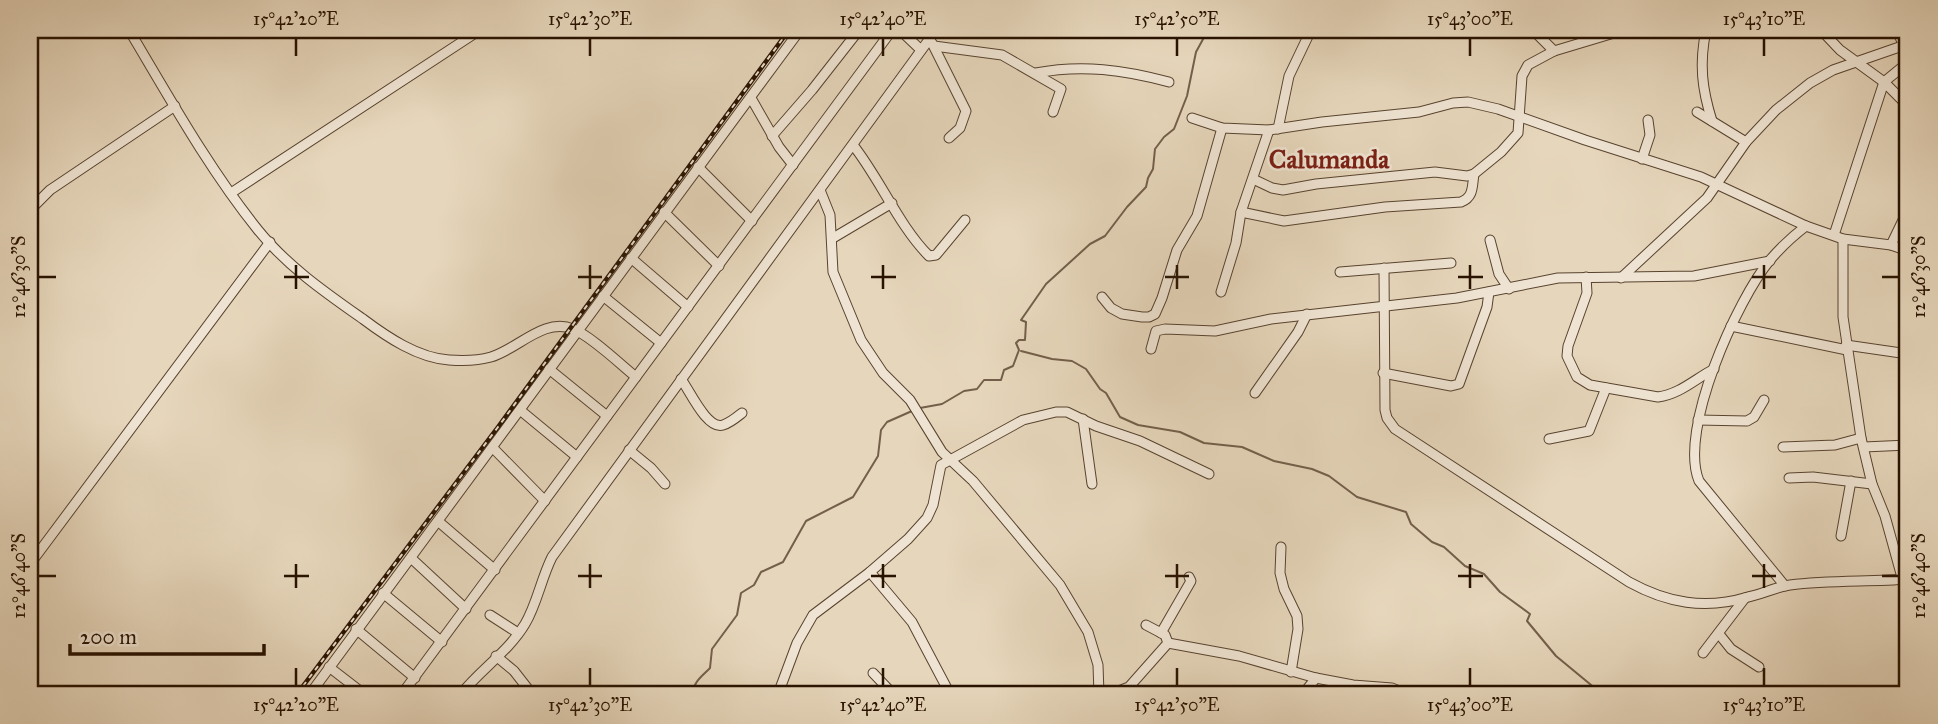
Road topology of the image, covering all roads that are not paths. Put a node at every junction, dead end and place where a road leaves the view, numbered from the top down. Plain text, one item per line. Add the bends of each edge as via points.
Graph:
1 (129, 30) edge
2 (480, 30) edge
3 (800, 30) edge
4 (859, 30) edge
5 (892, 30) edge
6 (900, 30) edge
7 (1311, 30) edge
8 (1533, 30) edge
9 (1624, 30) edge
10 (1706, 30) edge
11 (1821, 30) edge
12 (1896, 30) edge
13 (1601, 33) edge
14 (933, 38) edge
15 (1906, 44) edge
16 (921, 50) junction
17 (1554, 51) junction
18 (1854, 62) junction
19 (1906, 64) junction
20 (1036, 73) junction
21 (1169, 82) dead end
22 (1884, 82) junction
23 (1908, 82) edge
24 (751, 98) junction
25 (174, 106) junction
26 (1908, 106) edge
27 (1053, 112) dead end
28 (1697, 112) dead end
29 (1521, 117) junction
30 (1192, 118) dead end
31 (1648, 120) dead end
32 (1712, 121) junction
33 (1222, 128) junction
34 (1273, 129) junction
35 (772, 136) junction
36 (949, 138) dead end
37 (1746, 142) junction
38 (853, 145) junction
39 (1642, 159) junction
40 (793, 165) junction
41 (698, 167) junction
42 (1474, 174) junction
43 (1253, 179) junction
44 (1716, 184) junction
45 (820, 190) junction
46 (231, 192) junction
47 (892, 203) junction
48 (30, 210) edge
49 (664, 212) junction
50 (1241, 212) junction
51 (1905, 216) dead end
52 (965, 220) dead end
53 (752, 221) junction
54 (1805, 226) junction
55 (1839, 237) junction
56 (833, 238) junction
57 (1490, 240) dead end
58 (270, 242) junction
59 (1891, 246) junction
60 (1908, 251) edge
61 (631, 258) junction
62 (1770, 261) junction
63 (1451, 263) dead end
64 (719, 266) junction
65 (1384, 268) junction
66 (1340, 272) dead end
67 (1587, 277) junction
68 (1622, 278) junction
69 (1509, 289) junction
70 (1221, 292) dead end
71 (1489, 292) junction
72 (603, 296) junction
73 (1102, 298) dead end
74 (688, 307) junction
75 (1384, 307) junction
76 (1154, 314) junction
77 (1307, 314) junction
78 (1731, 326) junction
79 (578, 331) junction
80 (1159, 331) junction
81 (661, 343) junction
82 (1847, 348) junction
83 (1151, 349) dead end
84 (1908, 354) edge
85 (549, 369) junction
86 (1714, 369) junction
87 (1383, 373) junction
88 (636, 377) junction
89 (681, 379) junction
90 (1606, 388) junction
91 (1255, 393) dead end
92 (1764, 400) dead end
93 (520, 410) junction
94 (742, 413) dead end
95 (607, 416) junction
96 (1083, 419) junction
97 (1698, 420) junction
98 (1549, 439) dead end
99 (1862, 442) junction
100 (1908, 445) edge
101 (1783, 447) dead end
102 (493, 448) junction
103 (629, 450) junction
104 (577, 457) junction
105 (951, 460) junction
106 (1209, 474) dead end
107 (1789, 478) dead end
108 (1851, 481) junction
109 (665, 484) dead end
110 (1092, 484) dead end
111 (1872, 484) junction
112 (545, 501) junction
113 (439, 522) junction
114 (1841, 536) dead end
115 (1282, 547) dead end
116 (411, 558) junction
117 (30, 564) edge
118 (495, 570) junction
119 (870, 572) junction
120 (1189, 577) dead end
121 (1906, 579) edge
122 (1786, 586) junction
123 (383, 593) junction
124 (1745, 598) junction
125 (1908, 599) edge
126 (466, 609) junction
127 (490, 615) dead end
128 (1146, 625) dead end
129 (356, 629) junction
130 (518, 633) junction
131 (1161, 633) junction
132 (1719, 634) junction
133 (442, 642) junction
134 (1168, 643) junction
135 (1703, 653) dead end
136 (496, 656) junction
137 (330, 667) junction
138 (1759, 667) dead end
139 (1291, 672) junction
140 (873, 673) dead end
141 (415, 678) junction
142 (1316, 678) junction
143 (310, 694) edge
144 (364, 694) edge
145 (402, 694) edge
146 (461, 694) edge
147 (532, 694) edge
148 (778, 694) edge
149 (893, 694) edge
150 (950, 694) edge
151 (1099, 694) edge
152 (1111, 694) edge
153 (1303, 694) edge
154 (1406, 694) edge

1 - 25 street
2 - 46 street
3 - 24 street
4 - 35 street
5 - 40 street
6 - 16 street
7 - 34 street via 1289,76
8 - 17 street
9 - 13 street
10 - 32 street via 1703,92
11 - 18 street
12 - 15 street
13 - 17 street
14 - 16 street
14 - 20 street via 1002,55
14 - 36 street via 966,111 960,128
15 - 18 street
15 - 19 street
16 - 38 street
17 - 29 street via 1524,70
18 - 22 street
18 - 37 street via 1810,83
19 - 22 street
19 - 23 street
20 - 21 street via 1093,67
20 - 27 street via 1062,92
22 - 26 street
22 - 55 street
24 - 35 street
24 - 41 street
25 - 46 street
25 - 48 street via 50,190
28 - 32 street
29 - 34 street via 1468,102
29 - 39 street
29 - 42 street via 1513,141
30 - 33 street
31 - 39 street via 1650,135
32 - 37 street
33 - 34 street
33 - 76 street via 1197,216 1177,250
34 - 43 street
35 - 40 street
37 - 44 street
38 - 45 street
38 - 47 street
39 - 44 street
40 - 53 street
41 - 49 street
41 - 53 street
42 - 43 street via 1434,172 1283,190
42 - 50 street via 1472,194 1461,202 1284,221
43 - 50 street
44 - 54 street
44 - 68 street via 1691,214
45 - 56 street via 831,215
45 - 89 street
46 - 58 street
47 - 52 street via 933,257
47 - 56 street
49 - 61 street
49 - 64 street
50 - 70 street
51 - 59 street
53 - 64 street
54 - 55 street
54 - 62 street
55 - 59 street
55 - 82 street
56 - 105 street via 835,279 861,340
57 - 69 street via 1499,274
58 - 79 street via 328,295 420,353 472,361 493,356 548,327
58 - 117 street
59 - 60 street
61 - 72 street
61 - 74 street
62 - 68 street via 1694,276
62 - 78 street
63 - 65 street
64 - 74 street
65 - 66 street
65 - 75 street
67 - 68 street
67 - 69 street
67 - 90 street via 1587,293 1567,356 1581,381
69 - 71 street
71 - 75 street
71 - 87 street via 1459,384
72 - 79 street
72 - 81 street
73 - 76 street via 1122,314
74 - 81 street
75 - 77 street
75 - 87 street
76 - 80 street
77 - 80 street via 1215,331
77 - 91 street
78 - 82 street
78 - 86 street
79 - 85 street
79 - 88 street
80 - 83 street
81 - 88 street
82 - 84 street
82 - 99 street
85 - 93 street
85 - 95 street
86 - 90 street via 1669,396
86 - 97 street
87 - 124 street via 1385,410 1395,429 1629,582 1672,601
88 - 95 street
89 - 94 street via 713,425 723,426
89 - 103 street
90 - 98 street via 1589,431
92 - 97 street via 1747,421
93 - 102 street
93 - 104 street
95 - 104 street
96 - 105 street via 1056,412 1023,420
96 - 106 street
96 - 110 street
97 - 122 street via 1695,465 1699,481
99 - 100 street
99 - 101 street
99 - 111 street
102 - 112 street
102 - 113 street
103 - 109 street
103 - 130 street via 552,557 534,606
104 - 112 street
105 - 119 street via 938,470 936,496 927,517
105 - 151 street via 1019,534 1072,603 1095,649
107 - 108 street
108 - 111 street
108 - 114 street
111 - 121 street
112 - 118 street
113 - 116 street
113 - 118 street
115 - 139 street via 1280,573 1298,629
116 - 123 street
116 - 126 street
118 - 126 street
119 - 148 street via 813,615
119 - 150 street via 912,622
120 - 131 street via 1191,581
121 - 122 street
121 - 125 street
122 - 124 street
123 - 129 street
123 - 133 street
124 - 132 street
126 - 133 street
127 - 130 street
128 - 131 street
129 - 137 street
129 - 141 street
130 - 136 street
131 - 134 street
132 - 135 street
132 - 138 street via 1731,649
133 - 141 street
134 - 139 street
134 - 152 street via 1129,687
136 - 146 street
136 - 147 street
137 - 143 street
137 - 144 street
139 - 142 street
140 - 149 street
141 - 145 street
142 - 153 street
142 - 154 street

